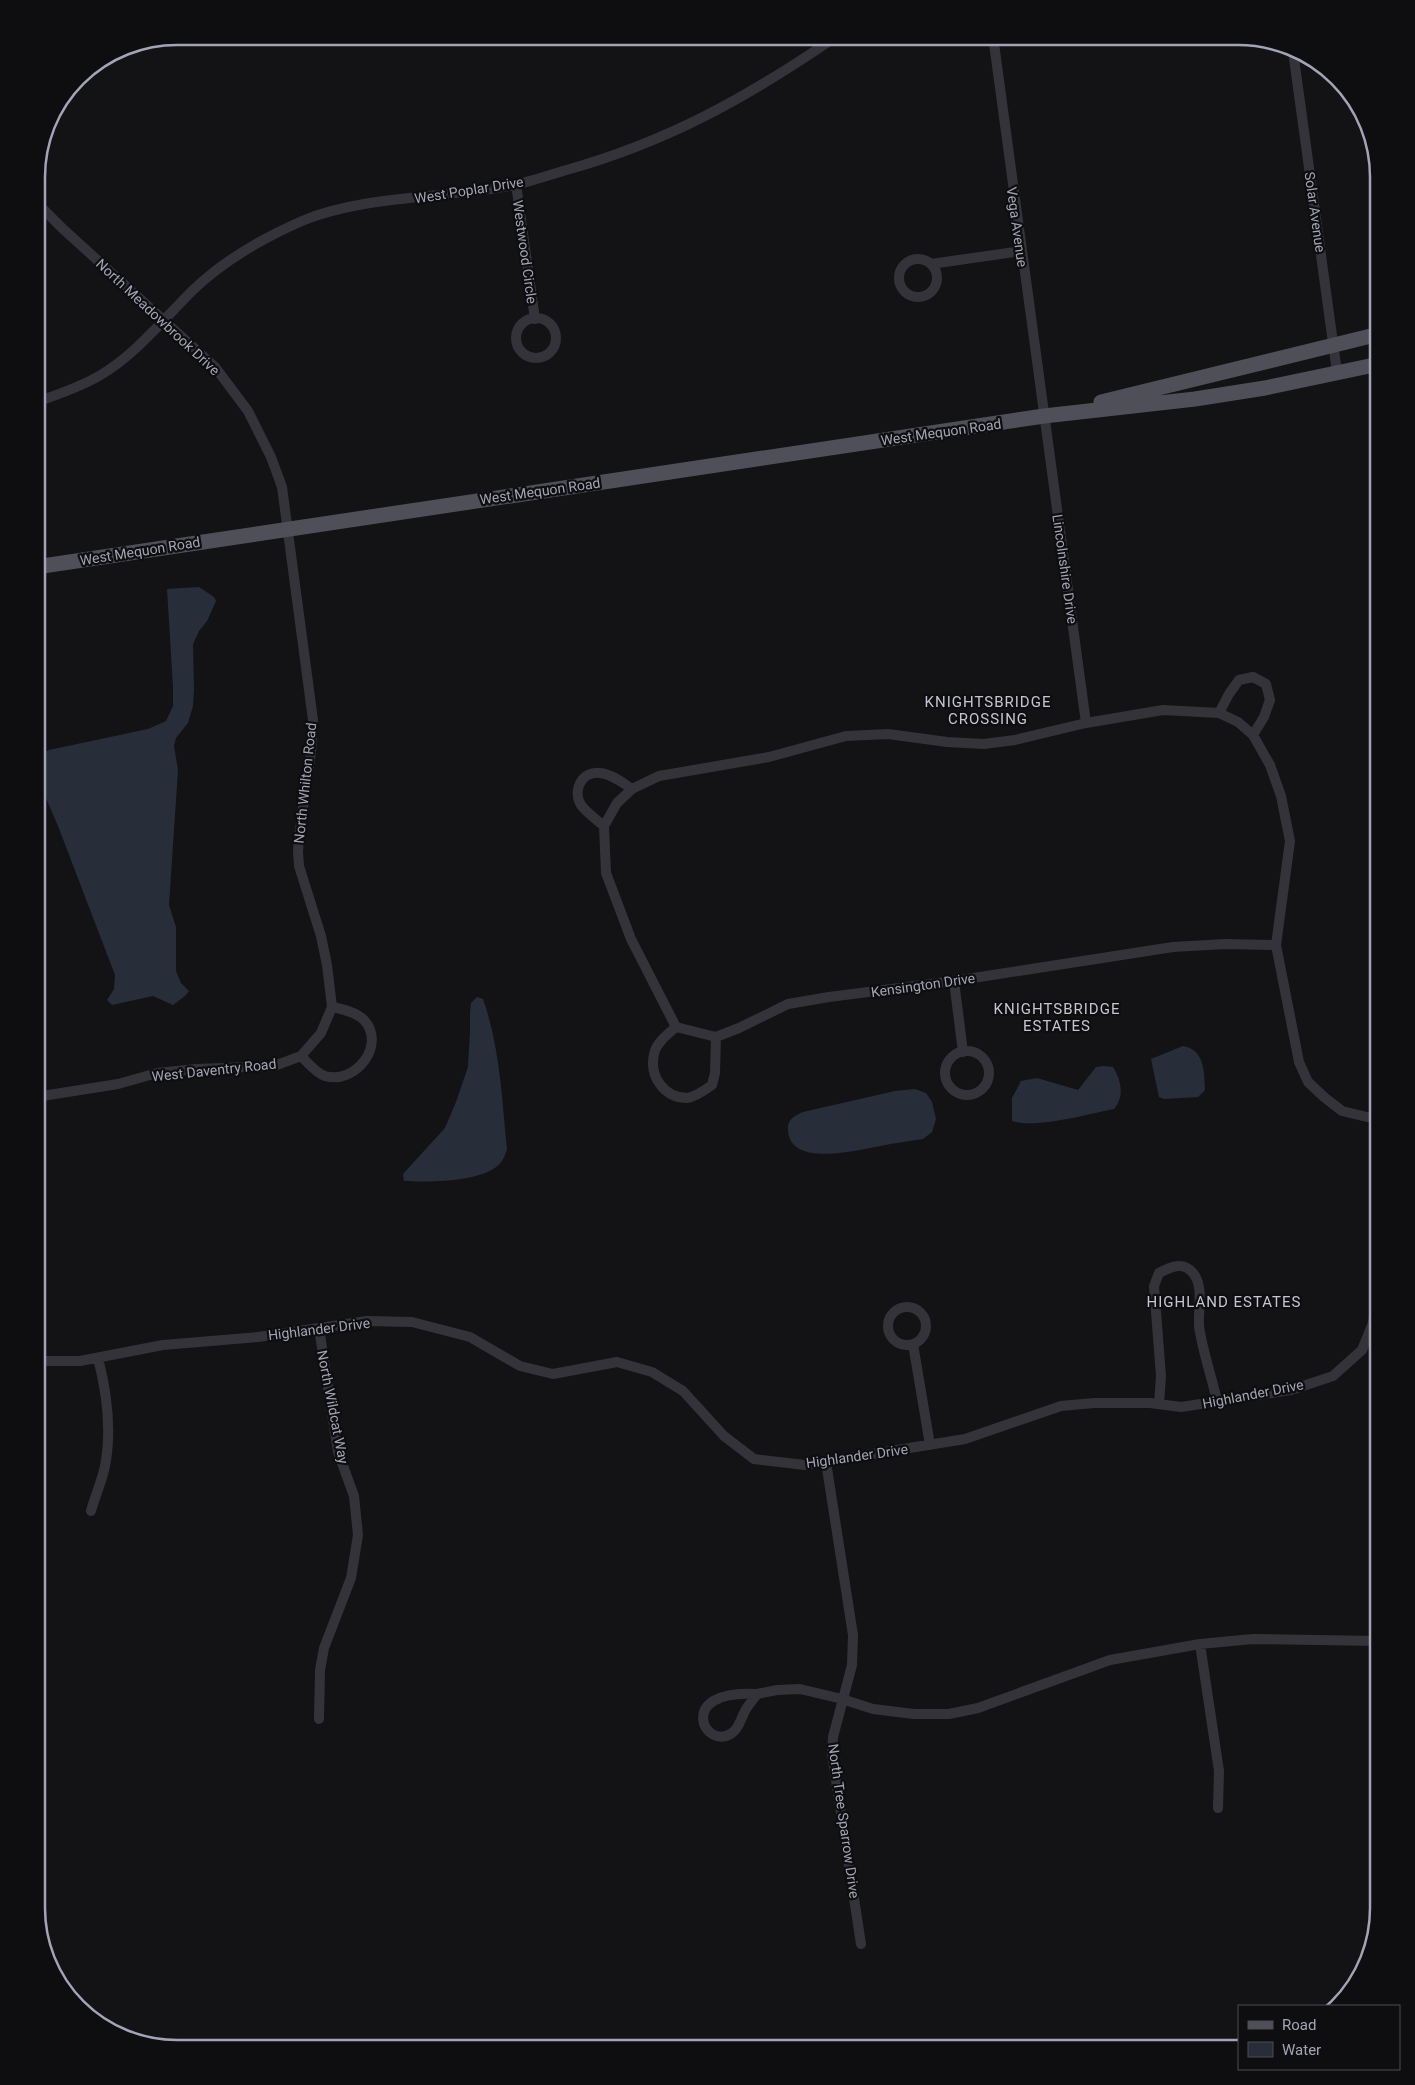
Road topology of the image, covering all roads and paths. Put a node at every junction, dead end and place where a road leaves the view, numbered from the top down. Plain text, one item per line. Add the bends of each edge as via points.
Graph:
1 (824, 45) edge
2 (994, 45) edge
3 (1294, 58) edge
4 (516, 184) junction
5 (45, 211) edge
6 (1020, 251) junction
7 (931, 264) dead end
8 (534, 319) dead end
9 (164, 321) junction
10 (1370, 336) edge
11 (1333, 344) junction
12 (1370, 366) edge
13 (1337, 372) junction
14 (45, 398) edge
15 (1044, 416) junction
16 (287, 529) junction
17 (45, 566) edge
18 (1219, 713) junction
19 (1086, 723) junction
20 (1253, 735) junction
21 (632, 788) junction
22 (604, 826) junction
23 (1276, 945) junction
24 (954, 981) junction
25 (332, 1007) junction
26 (676, 1027) junction
27 (716, 1037) junction
28 (963, 1052) junction
29 (301, 1056) junction
30 (45, 1096) edge
31 (1370, 1117) edge
32 (319, 1328) junction
33 (1370, 1337) edge
34 (913, 1344) dead end
35 (98, 1358) junction
36 (45, 1361) edge
37 (1217, 1401) junction
38 (1159, 1404) junction
39 (930, 1445) junction
40 (826, 1462) junction
41 (91, 1510) dead end
42 (1370, 1641) edge
43 (1200, 1644) junction
44 (757, 1694) junction
45 (842, 1699) junction
46 (319, 1719) dead end
47 (1218, 1808) dead end
48 (861, 1944) dead end

1 - 4 street, West Poplar Drive via 724,108 671,134 622,154
2 - 6 street, Vega Avenue
3 - 11 street, Solar Avenue
4 - 8 street, Westwood Circle
4 - 9 street, West Poplar Drive via 371,204 303,221 223,265
5 - 9 street, North Meadowbrook Drive
6 - 7 street
6 - 15 street, Vega Avenue
9 - 14 street, West Poplar Drive via 100,376
9 - 16 street, North Meadowbrook Drive via 215,367 248,411 282,487
10 - 11 main road, West Mequon Road
11 - 13 street, Solar Avenue
11 - 15 main road, West Mequon Road
12 - 13 main road, West Mequon Road
13 - 15 main road, West Mequon Road via 1195,399
15 - 16 main road, West Mequon Road
15 - 19 street, Lincolnshire Drive
16 - 17 main road, West Mequon Road
16 - 25 street, North Whilton Road via 312,720 312,752 299,837 299,866 321,936
18 - 19 street via 1163,710
18 - 20 street via 1238,722
18 - 20 street via 1239,680 1253,677 1266,684 1270,700
19 - 21 street via 984,744 888,734 846,736 769,757 659,776
20 - 23 street via 1270,765 1290,841
21 - 22 street via 617,803
21 - 22 street via 602,773 590,774 580,783 577,790 580,804
22 - 26 street via 606,873 630,939
23 - 24 street, Kensington Drive via 1173,947
23 - 31 street via 1299,1062 1308,1082 1342,1111
24 - 27 street, Kensington Drive via 788,1004
24 - 28 street
25 - 29 street, West Daventry Road via 321,1032
25 - 29 street via 364,1019 372,1041 368,1057 357,1071 342,1076 325,1076
26 - 27 street
26 - 27 street via 662,1039 654,1054 655,1073 662,1088 671,1095 689,1098 712,1085
28 - 28 street via 951,1059 945,1072 949,1086 968,1096 986,1085 989,1071 983,1058
29 - 30 street, West Daventry Road via 274,1066 157,1073 118,1084
32 - 35 street, Highlander Drive via 163,1345
32 - 40 street, Highlander Drive via 367,1321 412,1322 470,1338 520,1366 553,1374 616,1362 652,1372 683,1391 724,1436 754,1459 804,1465
32 - 46 street, North Wildcat Way via 338,1452 354,1496 358,1535 351,1578 324,1648
33 - 37 street, Highlander Drive via 1362,1350 1333,1376 1291,1390
34 - 39 street
35 - 36 street, Highlander Drive
35 - 41 street via 105,1383 108,1438 104,1467
37 - 38 street, Highlander Drive via 1181,1407
37 - 38 street via 1199,1327 1197,1280 1187,1267 1172,1265 1159,1273 1154,1286 1161,1376
38 - 39 street, Highlander Drive via 1062,1406 965,1439
39 - 40 street, Highlander Drive
40 - 45 street, North Tree Sparrow Drive via 853,1635 852,1665
42 - 43 street via 1253,1640
43 - 45 street via 1110,1660 988,1704 949,1714 873,1709
43 - 47 street via 1219,1771
44 - 44 street via 731,1694 710,1702 703,1712 705,1727 718,1736 732,1733
44 - 45 street via 800,1689
45 - 48 street, North Tree Sparrow Drive via 832,1754

